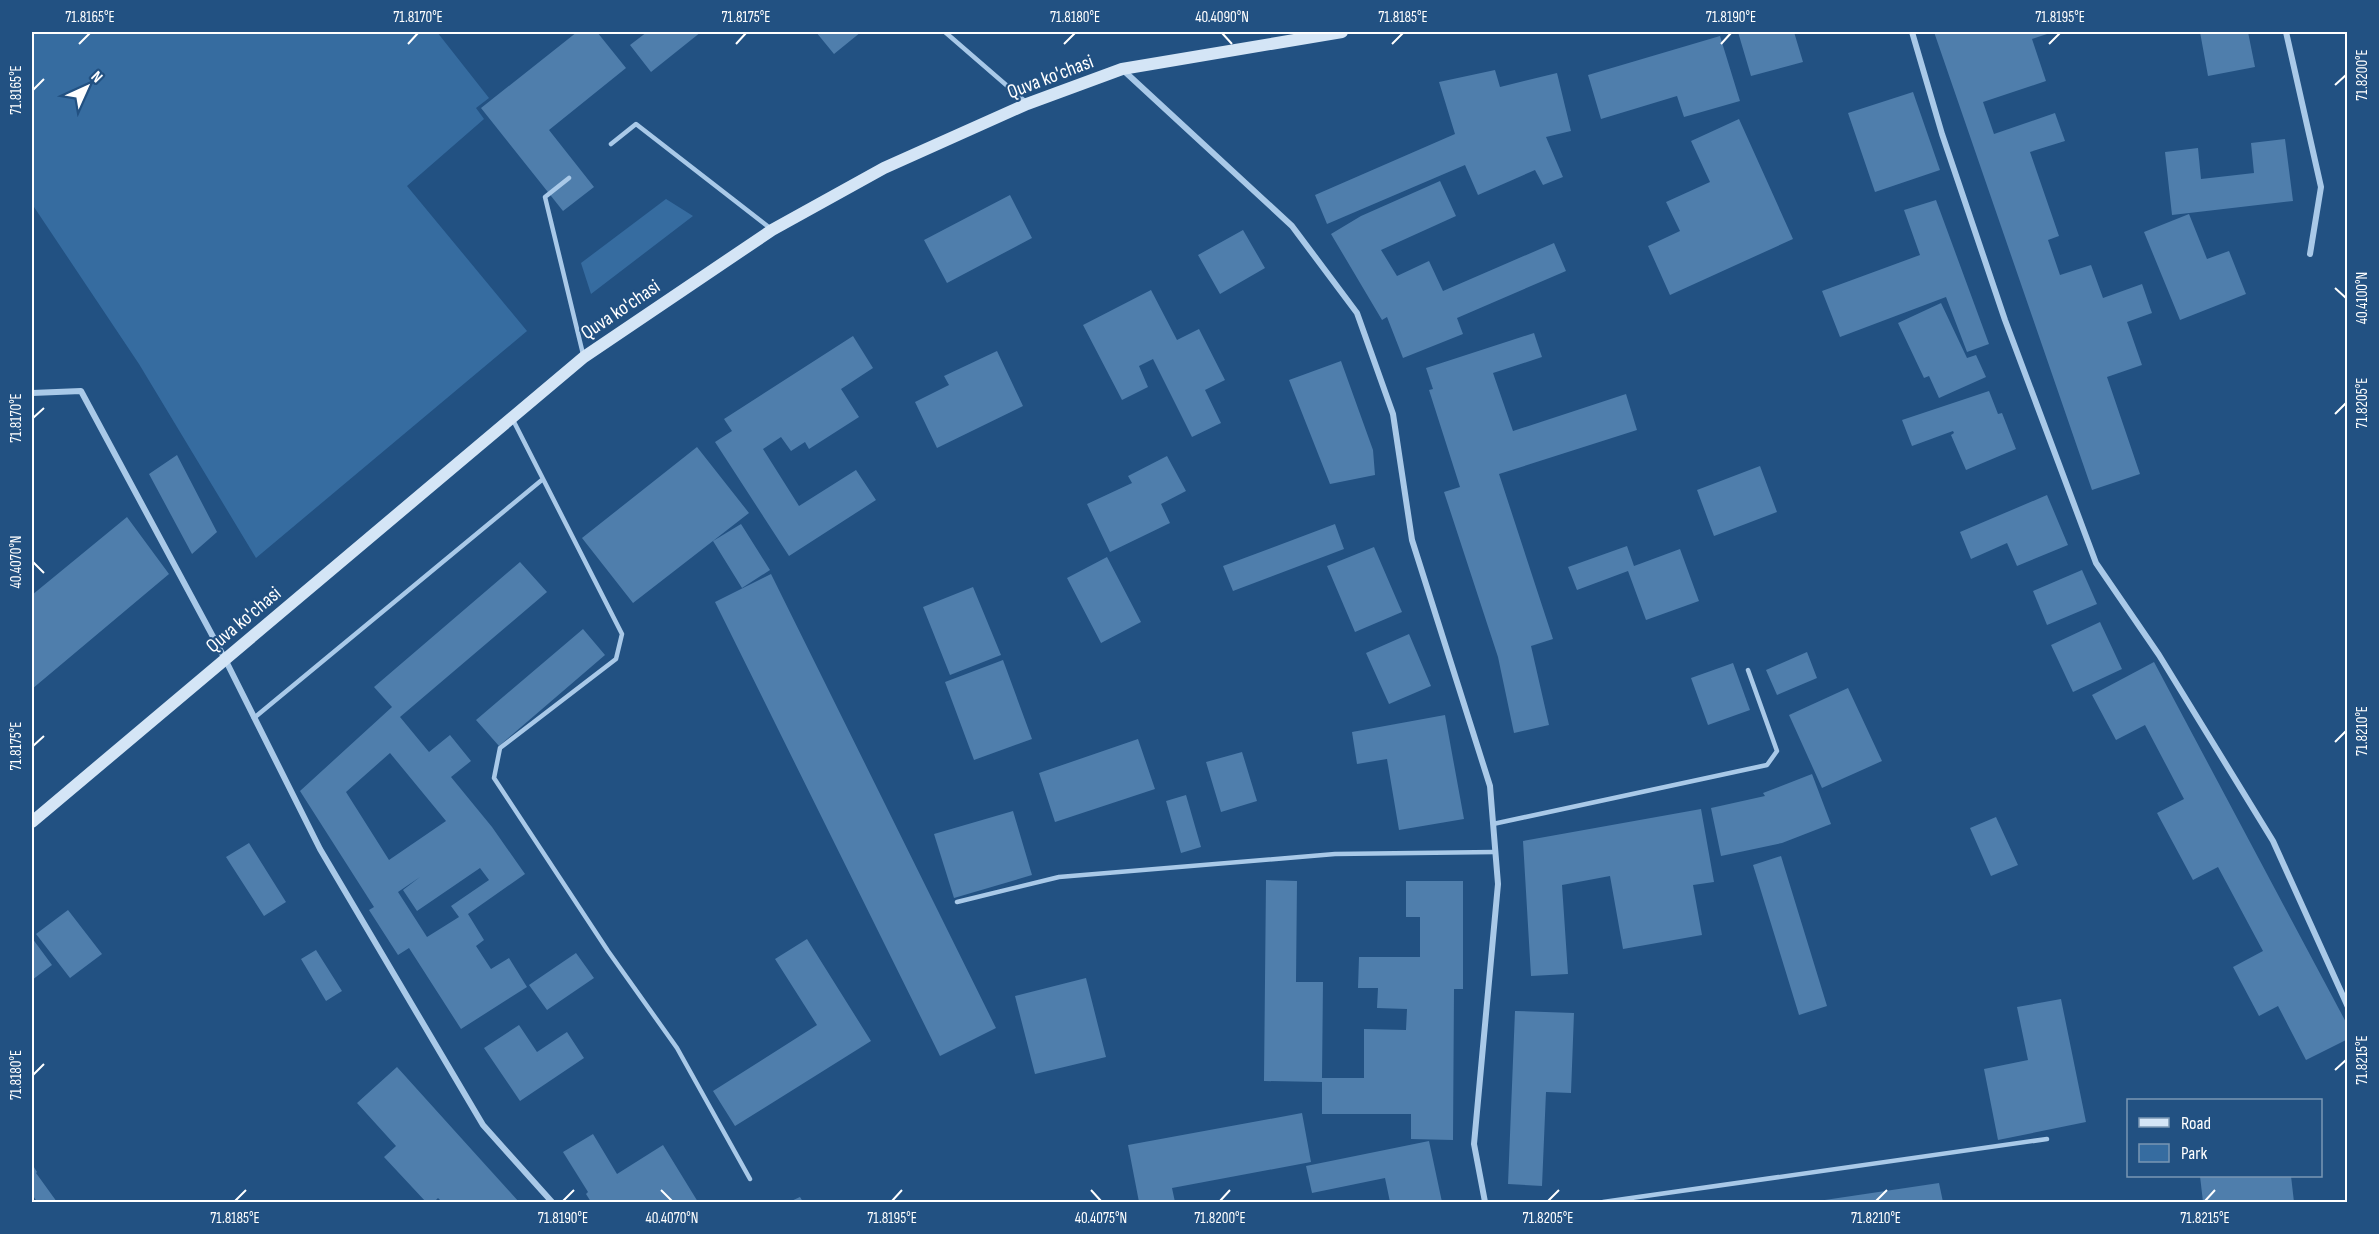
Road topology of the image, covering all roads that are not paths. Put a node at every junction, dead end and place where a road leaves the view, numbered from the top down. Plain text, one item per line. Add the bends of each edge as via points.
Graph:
1 (945, 32) edge
2 (1342, 32) edge
3 (1912, 32) edge
4 (2286, 32) edge
5 (1122, 69) junction
6 (1027, 104) junction
7 (611, 144) dead end
8 (570, 178) dead end
9 (772, 230) junction
10 (2310, 254) dead end
11 (584, 357) junction
12 (32, 393) edge
13 (512, 418) junction
14 (543, 479) junction
15 (225, 659) junction
16 (1748, 670) dead end
17 (254, 718) junction
18 (32, 822) edge
19 (1493, 824) junction
20 (1495, 852) junction
21 (957, 902) dead end
22 (2348, 1007) edge
23 (2047, 1139) dead end
24 (750, 1179) dead end
25 (552, 1203) edge
26 (1485, 1203) edge
27 (1603, 1203) edge

1 - 6 lane
2 - 5 main road, Quva ko'chasi
3 - 22 street via 2005,320 2096,563 2159,656 2273,841
4 - 10 street via 2321,187
5 - 6 main road, Quva ko'chasi
5 - 19 street via 1292,226 1357,313 1393,414 1412,540 1490,786
6 - 9 main road, Quva ko'chasi via 884,168
7 - 9 lane via 636,124
8 - 11 lane via 545,197
9 - 11 main road, Quva ko'chasi
11 - 13 main road, Quva ko'chasi
12 - 15 street via 81,391
13 - 14 lane
13 - 15 main road, Quva ko'chasi
14 - 17 lane
14 - 24 lane via 622,634 616,659 500,748 494,778 677,1048
15 - 17 street
15 - 18 main road, Quva ko'chasi
16 - 19 lane via 1777,751 1767,765
17 - 25 street via 320,849 483,1125
19 - 20 street
20 - 21 lane via 1335,854 1059,877
20 - 26 street via 1498,884 1474,1144
23 - 27 lane

